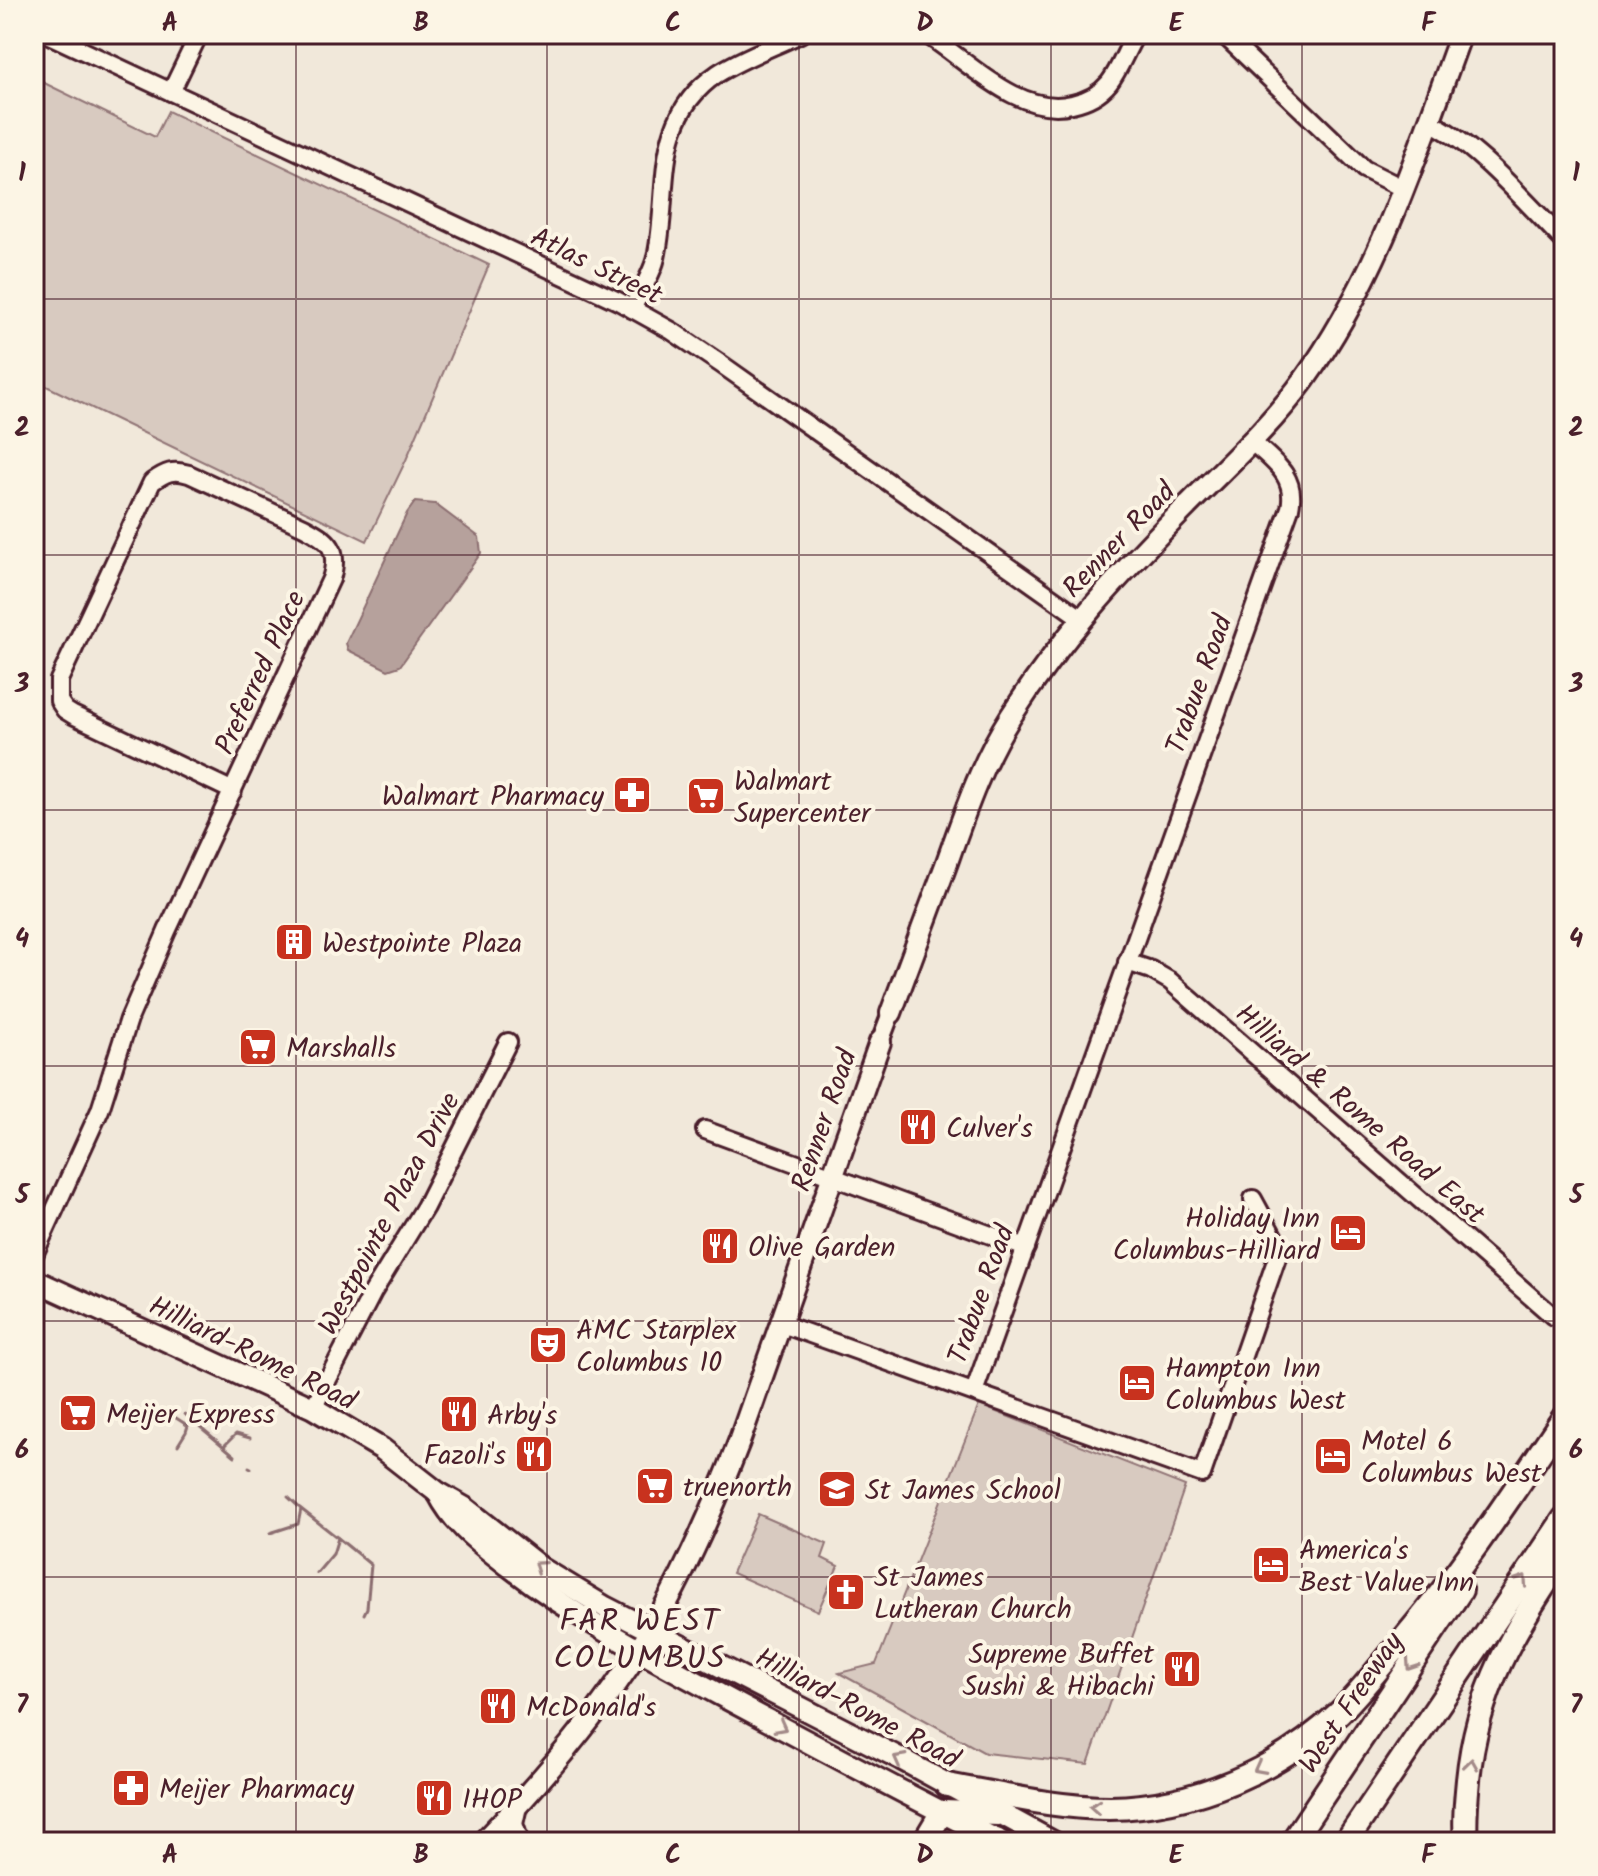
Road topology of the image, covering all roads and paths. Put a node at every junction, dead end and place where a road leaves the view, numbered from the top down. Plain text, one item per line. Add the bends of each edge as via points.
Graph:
1 (47, 34) edge
2 (199, 34) edge
3 (800, 34) edge
4 (926, 34) edge
5 (1136, 34) edge
6 (1223, 34) edge
7 (1461, 34) edge
8 (171, 92) junction
9 (1429, 122) junction
10 (1402, 188) junction
11 (1564, 241) edge
12 (632, 309) junction
13 (1251, 441) junction
14 (1081, 618) junction
15 (233, 791) junction
16 (1127, 962) junction
17 (891, 1013) joint
18 (508, 1042) dead end
19 (880, 1042) joint
20 (705, 1130) dead end
21 (834, 1177) junction
22 (1253, 1199) dead end
23 (1026, 1248) junction
24 (34, 1255) edge
25 (34, 1280) edge
26 (1553, 1316) dead end
27 (782, 1324) junction
28 (974, 1392) junction
29 (313, 1408) junction
30 (1564, 1417) edge
31 (1564, 1436) edge
32 (437, 1492) junction
33 (1564, 1519) edge
34 (1564, 1555) edge
35 (650, 1630) junction
36 (1481, 1642) junction
37 (639, 1650) junction
38 (947, 1785) junction
39 (516, 1806) junction
40 (942, 1812) junction
41 (998, 1814) junction
42 (995, 1841) edge
43 (483, 1842) edge
44 (518, 1842) edge
45 (924, 1842) edge
46 (1053, 1842) edge
47 (1292, 1842) edge
48 (1346, 1842) edge
49 (1362, 1842) edge
50 (1466, 1842) edge

1 - 8 street, Atlas Street
2 - 8 street
3 - 12 street via 718,74 683,108 667,155 657,254
4 - 5 street via 1010,92 1052,107 1081,102 1101,91
6 - 10 street via 1364,169
7 - 9 main road
8 - 12 street, Atlas Street
9 - 10 main road
9 - 11 street via 1445,129 1495,172
10 - 13 main road via 1380,247 1336,331 1303,381
12 - 14 street, Atlas Street via 721,364
13 - 14 main road, Renner Road
13 - 16 street, Trabue Road via 1286,474 1293,496
14 - 17 main road, Renner Road via 1042,668 991,751
15 - 15 street, Preferred Place via 331,579 333,548 304,527 203,480 176,470 165,472 152,482 103,584 59,680 59,701 73,715
15 - 24 street via 137,998 100,1110
16 - 23 street, Trabue Road
16 - 26 street, Hilliard & Rome Road East via 1170,981
17 - 19 street, Renner Road
18 - 29 street, Westpointe Plaza Drive via 431,1197 373,1292
19 - 21 main road, Renner Road
20 - 21 street
21 - 23 street
21 - 27 main road, Renner Road
22 - 28 street via 1278,1255 1202,1474
23 - 28 street, Trabue Road
25 - 29 main road, Hilliard-Rome Road
27 - 28 street
27 - 35 main road, Renner Road via 725,1480
29 - 32 main road, Hilliard-Rome Road via 382,1449
30 -> 38 highway via 1433,1604 1341,1711 1291,1750 1223,1786 1140,1805 1066,1805
31 -> 47 highway, West Freeway
35 -> 32 main road, Hilliard-Rome Road via 541,1568
32 - 37 main road, Hilliard-Rome Road via 450,1515 487,1549 540,1590
36 -> 33 highway
50 -> 34 highway via 1470,1762 1483,1700 1527,1611
35 - 37 main road, Renner Road
38 -> 35 main road, Hilliard-Rome Road
36 - 48 highway
36 - 49 highway via 1460,1692
37 - 39 main road, Renner Road
37 -> 40 main road, Hilliard-Rome Road
38 - 41 main road, Hilliard-Rome Road
39 - 43 main road, Renner Road
39 - 44 main road via 512,1824
40 - 41 highway
40 - 42 main road, Hilliard-Rome Road
40 - 45 highway
41 - 46 main road, Hilliard-Rome Road

